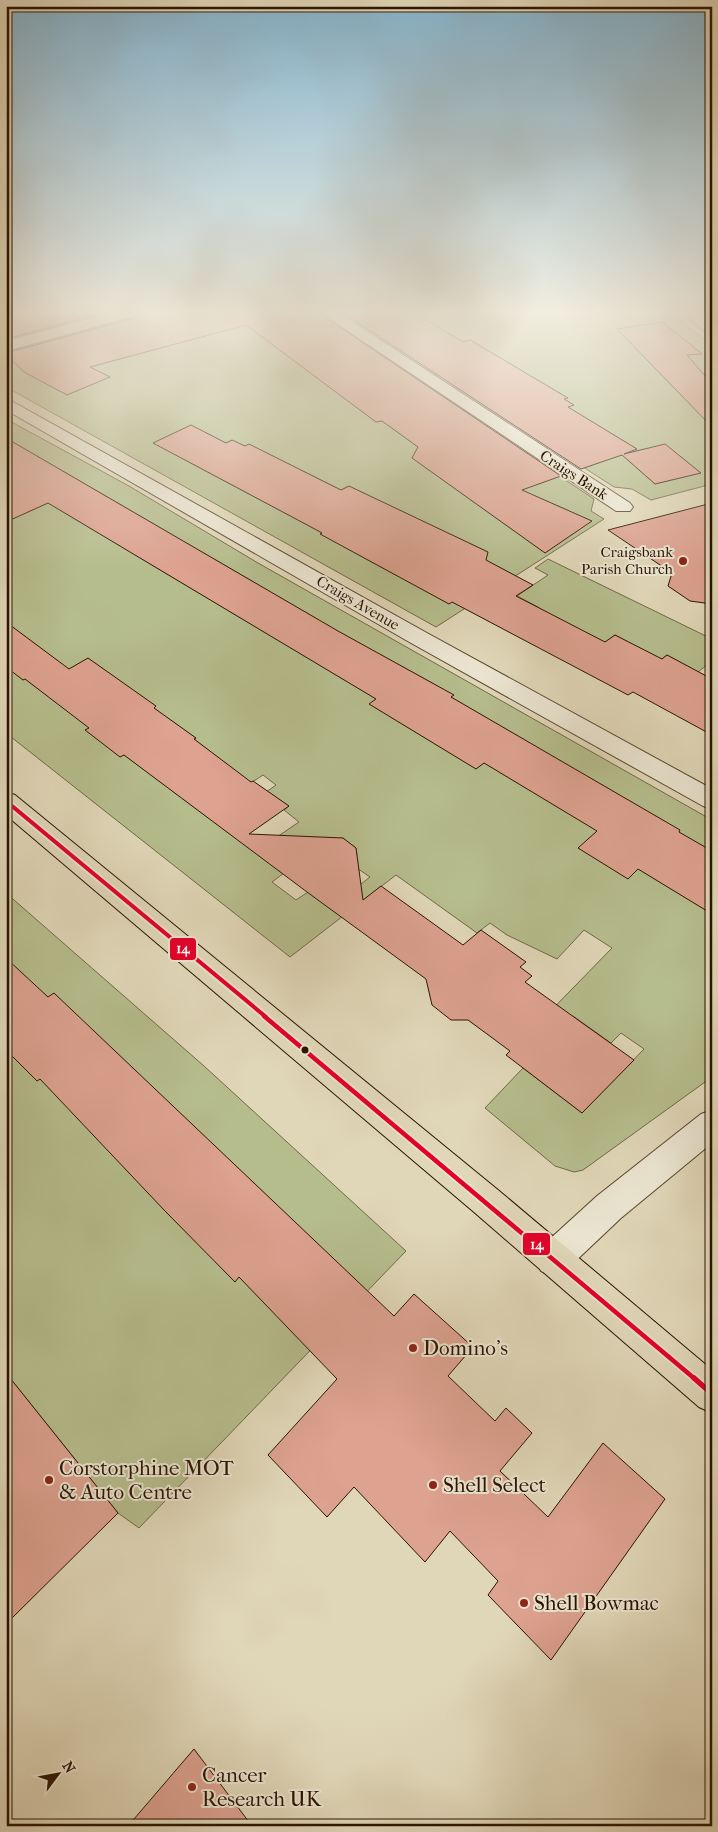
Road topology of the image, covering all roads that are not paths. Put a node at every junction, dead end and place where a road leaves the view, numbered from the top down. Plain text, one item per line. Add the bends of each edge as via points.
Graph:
1 (454, 396) edge
2 (6, 403) edge
3 (622, 507) dead end
4 (712, 800) edge
5 (6, 801) edge
6 (712, 1124) edge
7 (553, 1259) junction
8 (712, 1394) edge

1 - 3 street, Craigs Bank
2 - 4 street, Craigs Avenue
5 - 7 main road
6 - 7 street via 609,1207
7 - 8 main road

